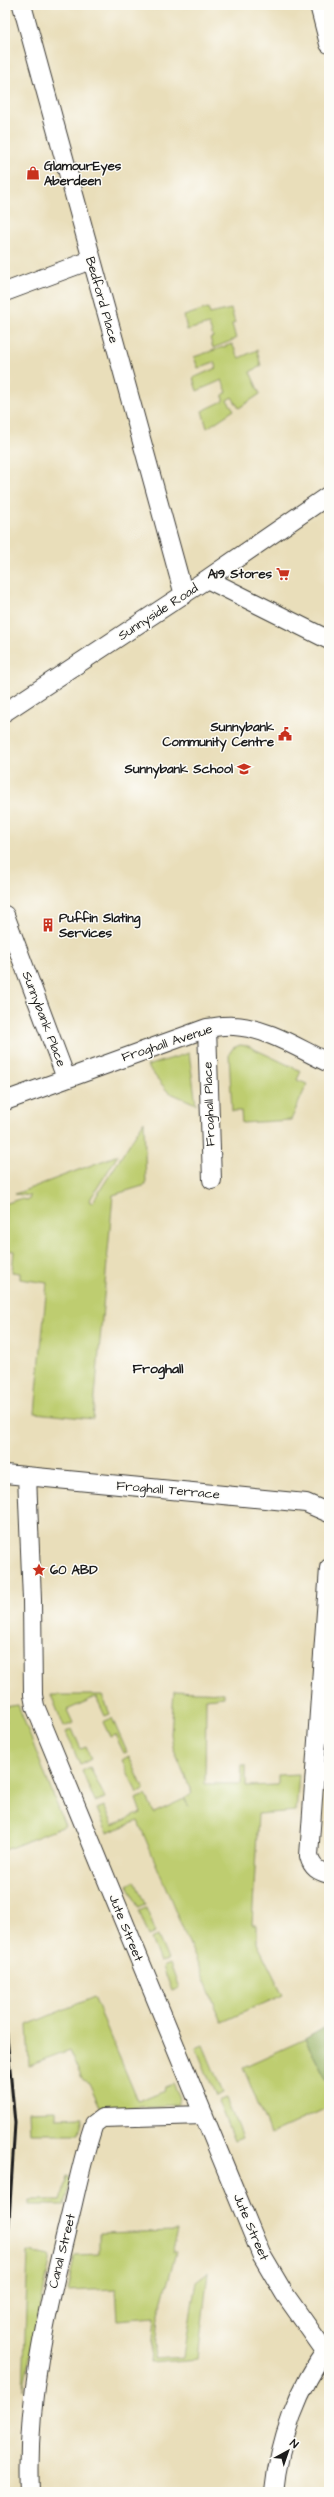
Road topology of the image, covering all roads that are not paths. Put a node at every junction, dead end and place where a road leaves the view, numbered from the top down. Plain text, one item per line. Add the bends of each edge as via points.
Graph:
1 (22, 5) edge
2 (319, 5) edge
3 (329, 44) edge
4 (91, 260) junction
5 (5, 292) edge
6 (329, 494) edge
7 (207, 580) junction
8 (184, 595) junction
9 (329, 640) edge
10 (5, 712) edge
11 (5, 915) edge
12 (207, 1028) junction
13 (329, 1063) edge
14 (66, 1078) junction
15 (5, 1101) edge
16 (212, 1180) dead end
17 (5, 1474) edge
18 (26, 1476) junction
19 (329, 1513) edge
20 (329, 1568) edge
21 (329, 1874) edge
22 (204, 2115) junction
23 (327, 2348) edge
24 (30, 2492) edge
25 (274, 2492) edge

1 - 4 street, Bedford Place
2 - 3 street
4 - 5 street
4 - 8 street, Bedford Place
6 - 7 street, Sunnyside Road
7 - 8 street, Sunnyside Road
7 - 9 street
8 - 10 street, Sunnyside Road
11 - 14 street, Sunnybank Place
12 - 13 street, Froghall Avenue via 233,1025 253,1028
12 - 14 street, Froghall Avenue
12 - 16 street, Froghall Place
14 - 15 street, Froghall Avenue
17 - 18 street, Froghall Terrace
18 - 19 street, Froghall Terrace via 306,1503
18 - 22 street, Jute Street via 35,1706
20 - 21 street via 309,1856 312,1865 319,1871
22 - 23 street, Jute Street via 261,2254 284,2293
22 - 24 street, Canal Street via 102,2118 94,2124 51,2296 37,2365 31,2410
23 - 25 street via 289,2421 277,2462

